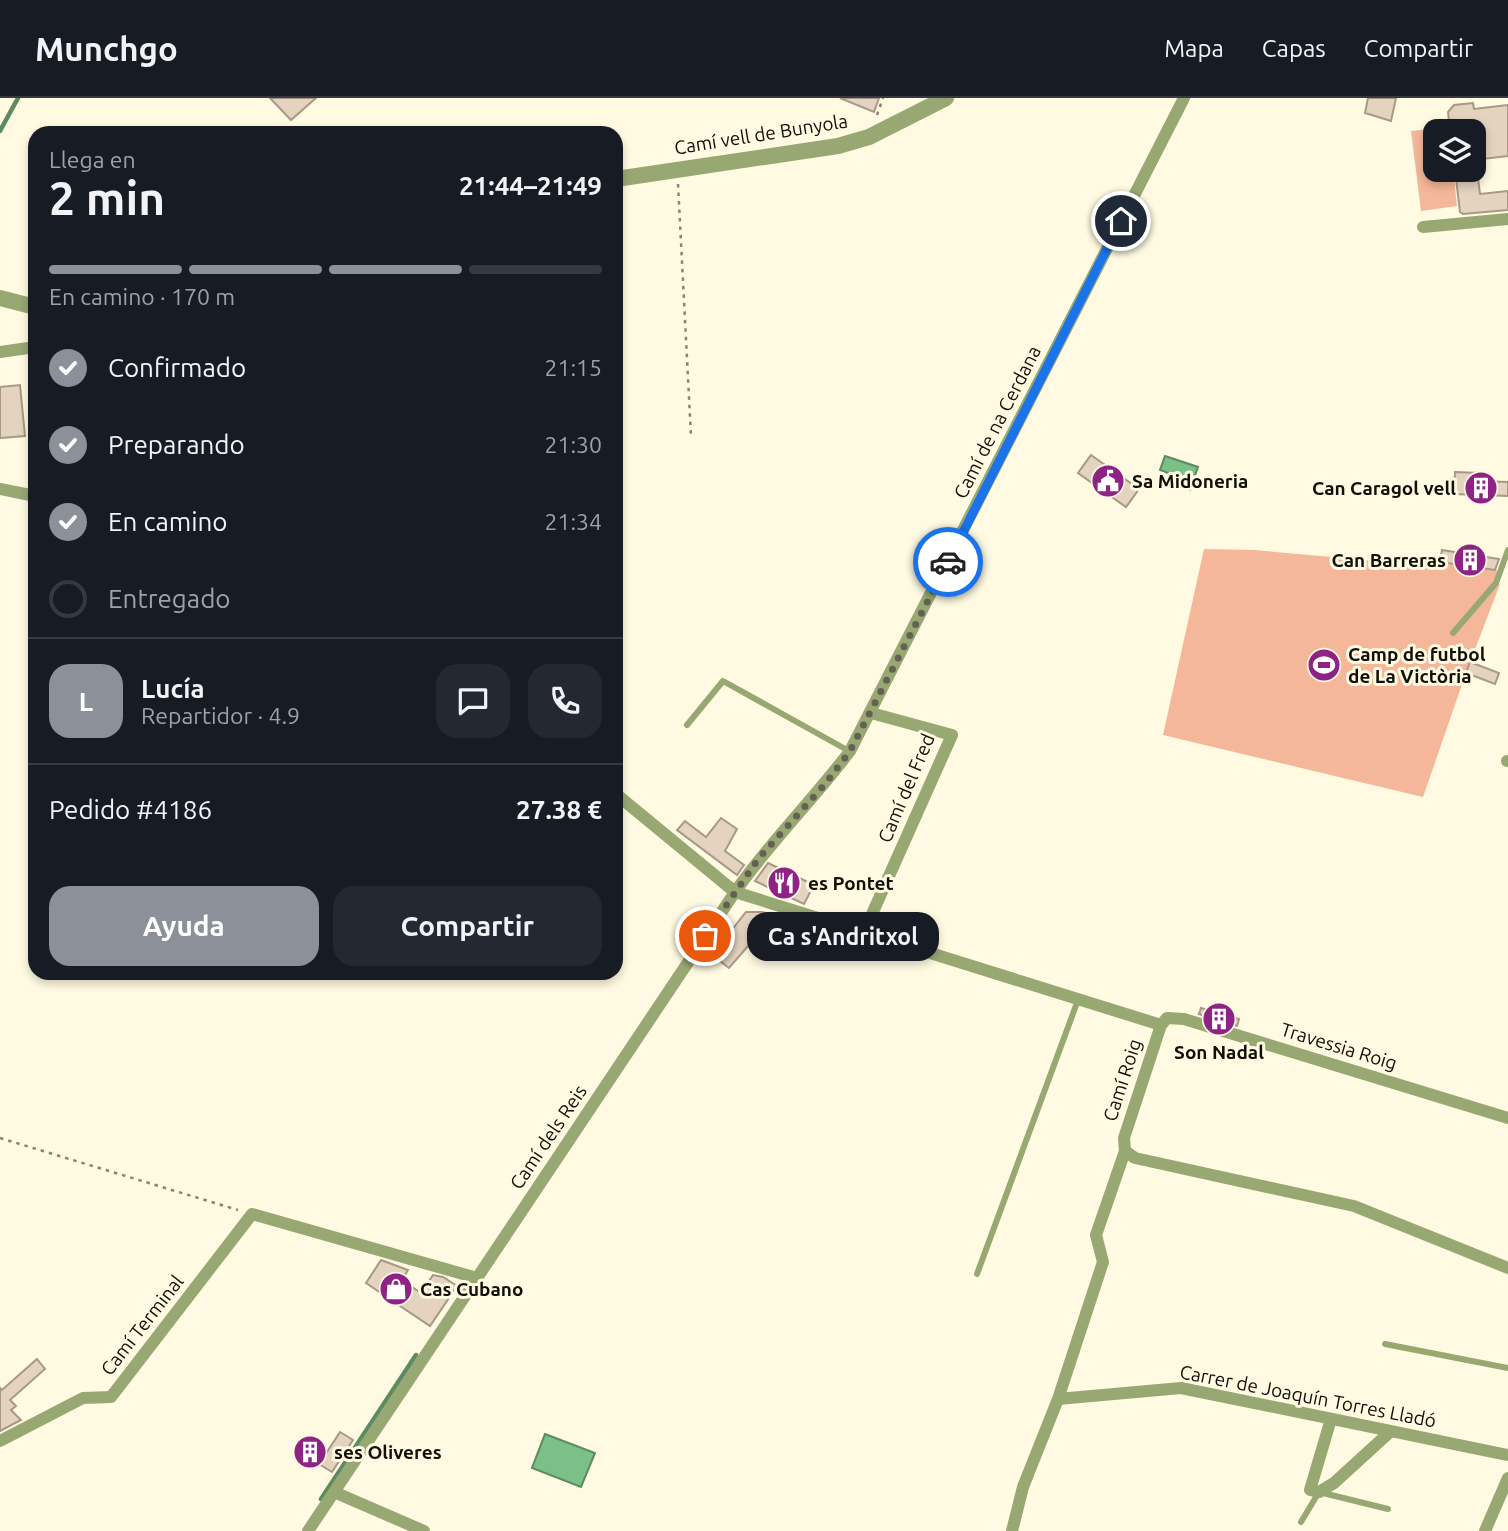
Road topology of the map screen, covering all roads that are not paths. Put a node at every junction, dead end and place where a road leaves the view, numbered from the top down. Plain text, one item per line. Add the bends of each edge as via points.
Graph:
1 (946, 98) edge
2 (1184, 98) edge
3 (623, 178) edge
4 (1508, 219) edge
5 (1423, 227) dead end
6 (0, 298) edge
7 (28, 305) edge
8 (28, 348) edge
9 (0, 352) edge
10 (0, 489) edge
11 (28, 495) edge
12 (1508, 550) edge
13 (1454, 633) dead end
14 (871, 713) junction
15 (687, 725) dead end
16 (850, 751) junction
17 (623, 800) edge
18 (735, 892) junction
19 (864, 932) junction
20 (1079, 999) junction
21 (1161, 1024) junction
22 (1508, 1118) edge
23 (1125, 1151) junction
24 (1508, 1268) edge
25 (977, 1274) dead end
26 (477, 1278) junction
27 (1385, 1344) dead end
28 (1508, 1368) edge
29 (1058, 1399) junction
30 (1331, 1419) junction
31 (1391, 1431) junction
32 (0, 1441) edge
33 (1508, 1455) edge
34 (1508, 1478) edge
35 (334, 1492) junction
36 (1319, 1492) junction
37 (1388, 1509) dead end
38 (1301, 1522) dead end
39 (308, 1531) edge
40 (424, 1531) edge
41 (1012, 1531) edge
42 (1485, 1531) edge

1 - 3 street, Camí vell de Bunyola via 869,137 838,146
2 - 14 street, Camí de na Cerdana
4 - 5 street
6 - 7 street
8 - 9 street
10 - 11 street
12 - 13 lane via 1496,583
14 - 16 street, Camí de na Cerdana
14 - 19 street, Camí del Fred via 953,736
15 - 16 lane via 723,681
16 - 18 street, Camí de na Cerdana
17 - 18 street
18 - 19 street, Camí Roig
18 - 26 street, Camí dels Reis
19 - 20 street, Camí Roig
20 - 21 street, Camí Roig
20 - 25 lane
21 - 22 street, Travessia Roig via 1167,1018 1184,1019
21 - 23 street, Camí Roig via 1124,1138
23 - 24 street, Camí Roig via 1135,1158 1354,1206
23 - 29 street via 1096,1235 1103,1262
26 - 32 street, Camí Terminal via 252,1214 111,1397 83,1398
26 - 35 street, Camí dels Reis
27 - 28 lane
29 - 30 street, Carrer de Joaquín Torres Lladó via 1181,1388
29 - 41 street via 1023,1486
30 - 31 street, Carrer de Joaquín Torres Lladó
30 - 36 street via 1310,1490
31 - 33 street, Carrer de Joaquín Torres Lladó
31 - 36 street
34 - 42 street
35 - 39 street, Camí dels Reis
35 - 40 street
36 - 37 lane
36 - 38 lane

